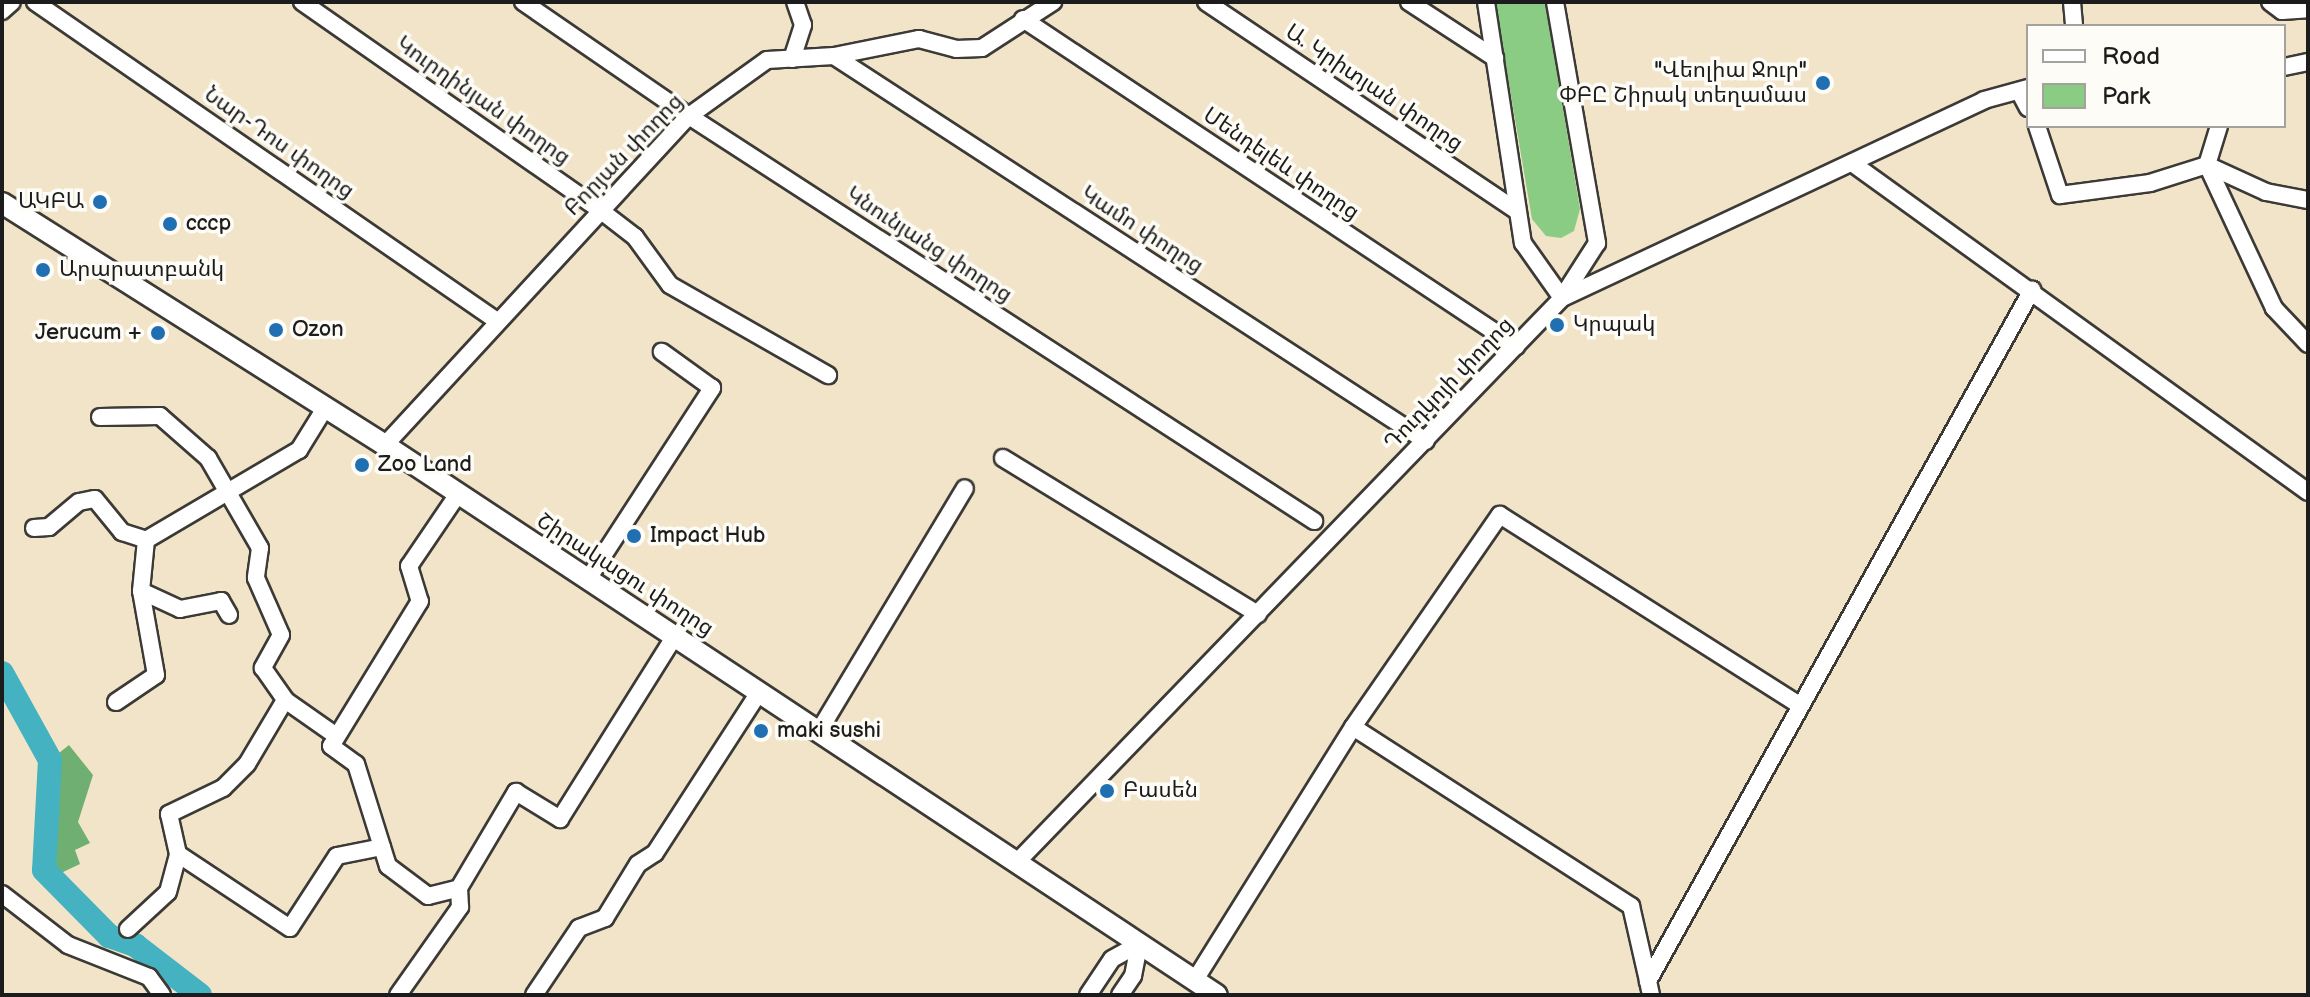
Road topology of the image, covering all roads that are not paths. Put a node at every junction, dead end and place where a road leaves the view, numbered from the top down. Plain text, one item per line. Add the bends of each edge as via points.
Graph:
1 (12, 2) edge
2 (35, 2) edge
3 (302, 2) edge
4 (523, 2) edge
5 (795, 2) edge
6 (1053, 2) edge
7 (1206, 2) edge
8 (1409, 2) edge
9 (1486, 2) edge
10 (1555, 2) edge
11 (2072, 2) edge
12 (2308, 9) edge
13 (2278, 10) edge
14 (2, 11) edge
15 (1023, 19) junction
16 (2074, 24) edge
17 (834, 56) junction
18 (1495, 58) junction
19 (792, 59) junction
20 (2308, 62) edge
21 (2286, 67) edge
22 (2025, 96) edge
23 (689, 116) junction
24 (2038, 128) edge
25 (2218, 128) edge
26 (1852, 163) junction
27 (2207, 165) junction
28 (2308, 200) edge
29 (2, 203) edge
30 (600, 210) junction
31 (1517, 211) junction
32 (2032, 290) junction
33 (1562, 298) junction
34 (497, 321) junction
35 (2308, 344) edge
36 (1516, 346) junction
37 (662, 352) dead end
38 (828, 375) dead end
39 (325, 408) junction
40 (100, 417) dead end
41 (1426, 441) junction
42 (385, 445) junction
43 (1003, 458) dead end
44 (965, 488) dead end
45 (2308, 492) edge
46 (227, 494) junction
47 (458, 494) junction
48 (1314, 521) dead end
49 (34, 528) dead end
50 (146, 540) junction
51 (588, 579) junction
52 (141, 591) junction
53 (1258, 614) junction
54 (229, 615) dead end
55 (675, 636) junction
56 (759, 692) junction
57 (285, 700) junction
58 (116, 702) dead end
59 (1799, 705) junction
60 (1353, 727) junction
61 (819, 731) junction
62 (335, 735) junction
63 (382, 847) junction
64 (178, 854) junction
65 (1018, 861) junction
66 (459, 888) junction
67 (2, 894) edge
68 (128, 929) dead end
69 (1139, 944) junction
70 (1195, 980) junction
71 (1650, 988) edge
72 (162, 995) edge
73 (398, 995) edge
74 (534, 995) edge
75 (1088, 995) edge
76 (1120, 995) edge
77 (1217, 995) edge

1 - 14 street
2 - 34 street, Նար-Դոս փողոց
3 - 30 street, Կուրղինյան փողոց
4 - 23 street, Կնունյանց փողոց
5 - 19 street via 803,25
6 - 15 street, Բորյան փողոց
7 - 31 street, Ա. Կրիտյան փողոց
8 - 18 street
9 - 18 street
10 - 33 street via 1597,243
11 - 16 street
12 - 13 street
15 - 17 street, Բորյան փողոց via 982,48 956,49 919,39
15 - 36 street, Մենդելեև փողոց
17 - 19 street, Բորյան փողոց
17 - 41 street, Կամո փողոց
18 - 31 street
19 - 23 street, Բորյան փողոց via 767,60
20 - 21 street
22 - 26 street, Դուդկոյի փողոց via 1984,100
23 - 30 street, Բորյան փողոց
23 - 48 street, Կնունյանց փողոց
24 - 27 street via 2060,195 2150,183
25 - 27 street
26 - 32 street
26 - 33 street, Դուդկոյի փողոց
27 - 28 street via 2266,192
27 - 35 street via 2274,308
29 - 39 main road, Շիրակացու փողոց
30 - 34 street, Բորյան փողոց
30 - 38 street, Կուրղինյան փողոց via 635,237 670,285
31 - 33 street via 1523,243
32 - 45 street
32 - 59 street
33 - 36 street, Դուդկոյի փողոց
34 - 42 street, Բորյան փողոց
36 - 41 street, Դուդկոյի փողոց
37 - 51 street via 712,388
39 - 42 main road, Շիրակացու փողոց
39 - 46 street via 299,450
40 - 46 street via 160,416 170,421 183,439 200,447
41 - 53 street, Դուդկոյի փողոց
42 - 47 main road, Շիրակացու փողոց
43 - 53 street
44 - 61 street
46 - 50 street
46 - 57 street via 260,548 256,578 281,635 263,668
47 - 51 main road, Շիրակացու փողոց
47 - 62 street via 409,566 420,601
49 - 50 street via 49,527 79,502 95,499 122,532
50 - 52 street
51 - 55 main road, Շիրակացու փողոց
52 - 54 street via 180,609 221,601
52 - 58 street via 156,675
53 - 65 street, Դուդկոյի փողոց
55 - 56 main road, Շիրակացու փողոց
55 - 66 street via 560,819 516,792
56 - 61 main road, Շիրակացու փողոց
56 - 74 street via 655,853 638,864 605,918 579,928
57 - 62 street
57 - 64 street via 247,764 223,788 169,814
59 - 60 street via 1500,515
59 - 71 street
60 - 70 street
60 - 71 street via 1631,906
61 - 65 main road, Շիրակացու փողոց
62 - 63 street via 331,746 356,764
63 - 64 street via 337,856 290,928
63 - 66 street via 388,866 428,896
64 - 68 street via 168,892
65 - 69 main road, Շիրակացու փողոց
66 - 73 street via 460,907
67 - 72 street via 68,945 149,977
69 - 70 main road, Շիրակացու փողոց
69 - 75 street via 1112,959
69 - 76 street via 1133,976
70 - 77 main road, Շիրակացու փողոց

